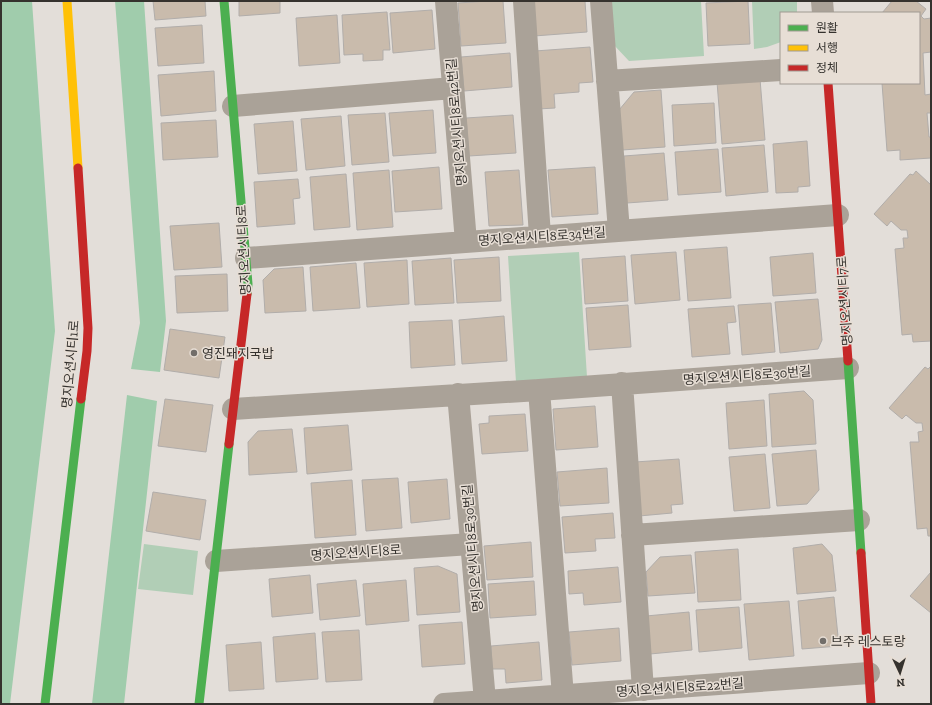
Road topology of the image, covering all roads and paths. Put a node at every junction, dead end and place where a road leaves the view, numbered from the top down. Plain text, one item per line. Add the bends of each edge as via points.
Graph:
1 (67, 1) edge
2 (224, 1) edge
3 (446, 1) edge
4 (524, 1) edge
5 (601, 1) edge
6 (822, 1) edge
7 (823, 12) edge
8 (780, 70) edge
9 (607, 81) junction
10 (828, 84) edge
11 (453, 88) junction
12 (233, 106) junction
13 (838, 215) junction
14 (619, 231) junction
15 (540, 236) junction
16 (466, 242) junction
17 (246, 258) junction
18 (848, 368) junction
19 (622, 384) junction
20 (539, 390) junction
21 (458, 394) junction
22 (233, 409) junction
23 (859, 520) junction
24 (632, 535) junction
25 (471, 544) junction
26 (216, 561) junction
27 (869, 673) junction
28 (643, 690) junction
29 (561, 699) edge
30 (485, 701) junction
31 (45, 704) edge
32 (200, 704) edge
33 (444, 704) edge
34 (871, 704) edge

1 - 31 street, 명지오션시티1로 via 87,351
2 - 12 street, 명지오션시티8로
3 - 11 street, 명지오션시티8로42번길
4 - 15 street
5 - 9 street
6 - 7 street
8 - 9 street
9 - 14 street
10 - 13 street, 명지오션시티7로
11 - 12 street
11 - 16 street, 명지오션시티8로42번길
12 - 17 street, 명지오션시티8로
13 - 14 street, 명지오션시티8로34번길
13 - 18 street, 명지오션시티7로
14 - 15 street, 명지오션시티8로34번길
15 - 16 street, 명지오션시티8로34번길
16 - 17 street, 명지오션시티8로34번길
17 - 22 street, 명지오션시티8로 via 248,284
18 - 19 street, 명지오션시티8로30번길
18 - 23 street, 명지오션시티7로
19 - 20 street, 명지오션시티8로30번길
19 - 24 street
20 - 21 street, 명지오션시티8로30번길
20 - 29 street
21 - 22 street, 명지오션시티8로30번길
21 - 25 street, 명지오션시티8로30번길
22 - 26 street, 명지오션시티8로
23 - 24 street
23 - 27 street, 명지오션시티7로
24 - 28 street
25 - 26 street, 명지오션시티8로
25 - 30 street, 명지오션시티8로30번길
26 - 32 street, 명지오션시티8로
27 - 28 street, 명지오션시티8로22번길
27 - 34 street, 명지오션시티7로
28 - 29 street, 명지오션시티8로22번길
29 - 30 street, 명지오션시티8로22번길
30 - 33 street, 명지오션시티8로22번길

